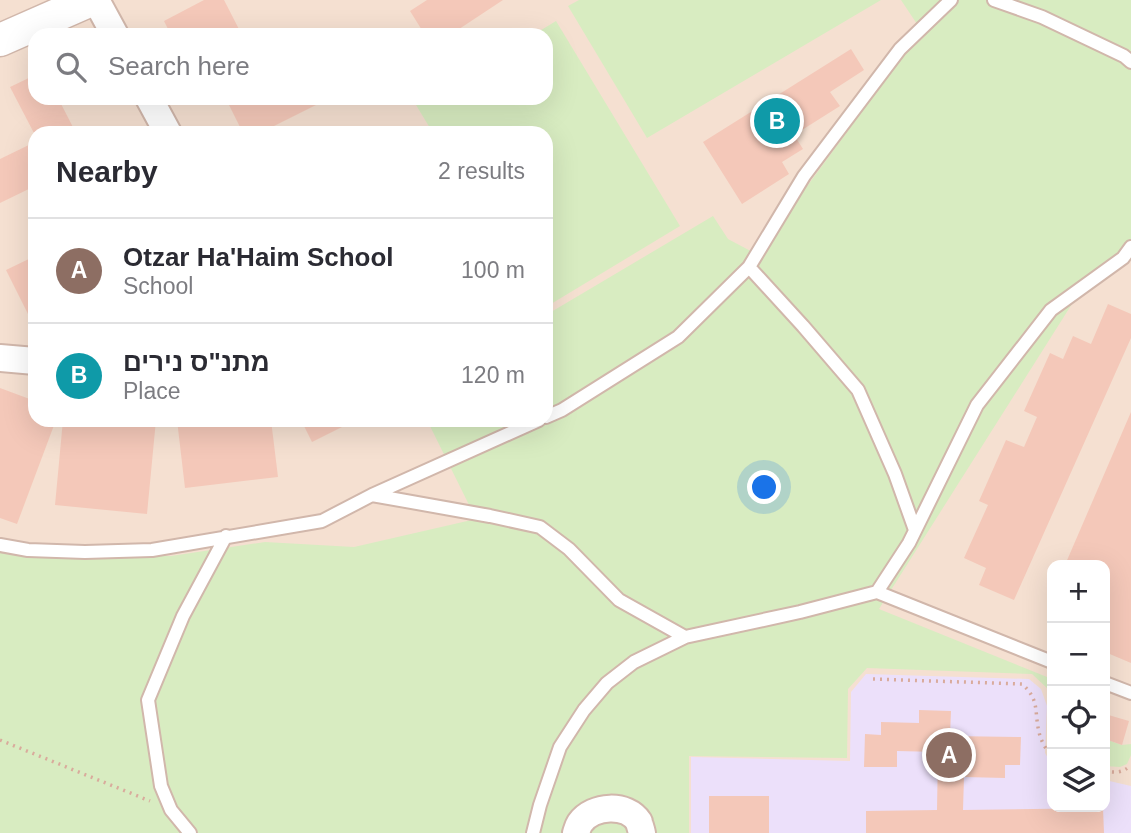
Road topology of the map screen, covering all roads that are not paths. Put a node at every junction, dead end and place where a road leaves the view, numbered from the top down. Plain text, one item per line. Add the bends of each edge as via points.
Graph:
1 (94, 0) edge
2 (951, 0) edge
3 (994, 0) edge
4 (28, 28) edge
5 (28, 28) edge
6 (111, 28) edge
7 (0, 40) edge
8 (1131, 62) edge
9 (153, 105) edge
10 (164, 126) edge
11 (1131, 247) edge
12 (749, 267) junction
13 (0, 358) edge
14 (28, 360) edge
15 (553, 414) edge
16 (523, 427) edge
17 (372, 495) junction
18 (915, 530) junction
19 (226, 536) junction
20 (0, 545) edge
21 (877, 592) junction
22 (685, 637) junction
23 (1047, 660) edge
24 (1110, 685) edge
25 (1131, 693) edge
26 (190, 833) edge
27 (533, 833) edge
28 (576, 833) edge
29 (642, 833) edge

1 - 4 street
1 - 6 street
2 - 12 lane via 900,49 804,176
3 - 8 lane via 1042,17
5 - 7 street
9 - 10 street
11 - 18 lane via 1123,258 1051,310 977,405
12 - 15 lane via 678,337
12 - 18 lane via 858,390
13 - 14 street
16 - 17 lane
17 - 19 lane via 322,521
17 - 22 lane via 540,527 569,548 619,600
18 - 21 lane
19 - 20 lane via 152,550 85,552
19 - 26 lane via 183,616 148,700 160,786 171,810
21 - 22 lane
21 - 23 lane
22 - 27 lane via 634,662 607,683 584,710 560,747
24 - 25 lane
28 - 29 street via 580,822 594,812 611,808 627,812 639,822

